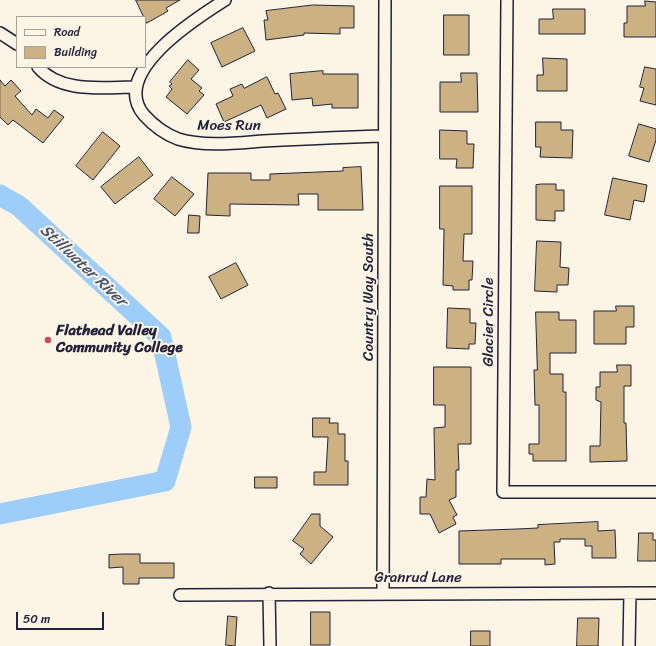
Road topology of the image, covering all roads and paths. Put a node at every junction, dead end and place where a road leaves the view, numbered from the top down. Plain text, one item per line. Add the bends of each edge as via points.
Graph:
1 (225, 0) edge
2 (385, 0) edge
3 (507, 0) edge
4 (0, 33) edge
5 (16, 43) edge
6 (146, 67) edge
7 (39, 68) edge
8 (145, 68) edge
9 (135, 87) junction
10 (384, 136) junction
11 (656, 492) edge
12 (269, 593) junction
13 (383, 593) junction
14 (630, 593) junction
15 (656, 593) edge
16 (180, 595) dead end
17 (270, 646) edge
18 (629, 646) edge

1 - 6 street via 163,45
2 - 10 street, Country Way South
3 - 11 street, Glacier Circle via 503,492
4 - 5 street
7 - 9 street via 60,83 82,87
8 - 9 street
9 - 10 street, Moes Run via 138,107 153,126 179,139 213,144
10 - 13 street, Country Way South
12 - 13 street, Granrud Lane
12 - 16 street, Granrud Lane
12 - 17 street
13 - 14 street, Granrud Lane
14 - 15 street, Granrud Lane
14 - 18 street

